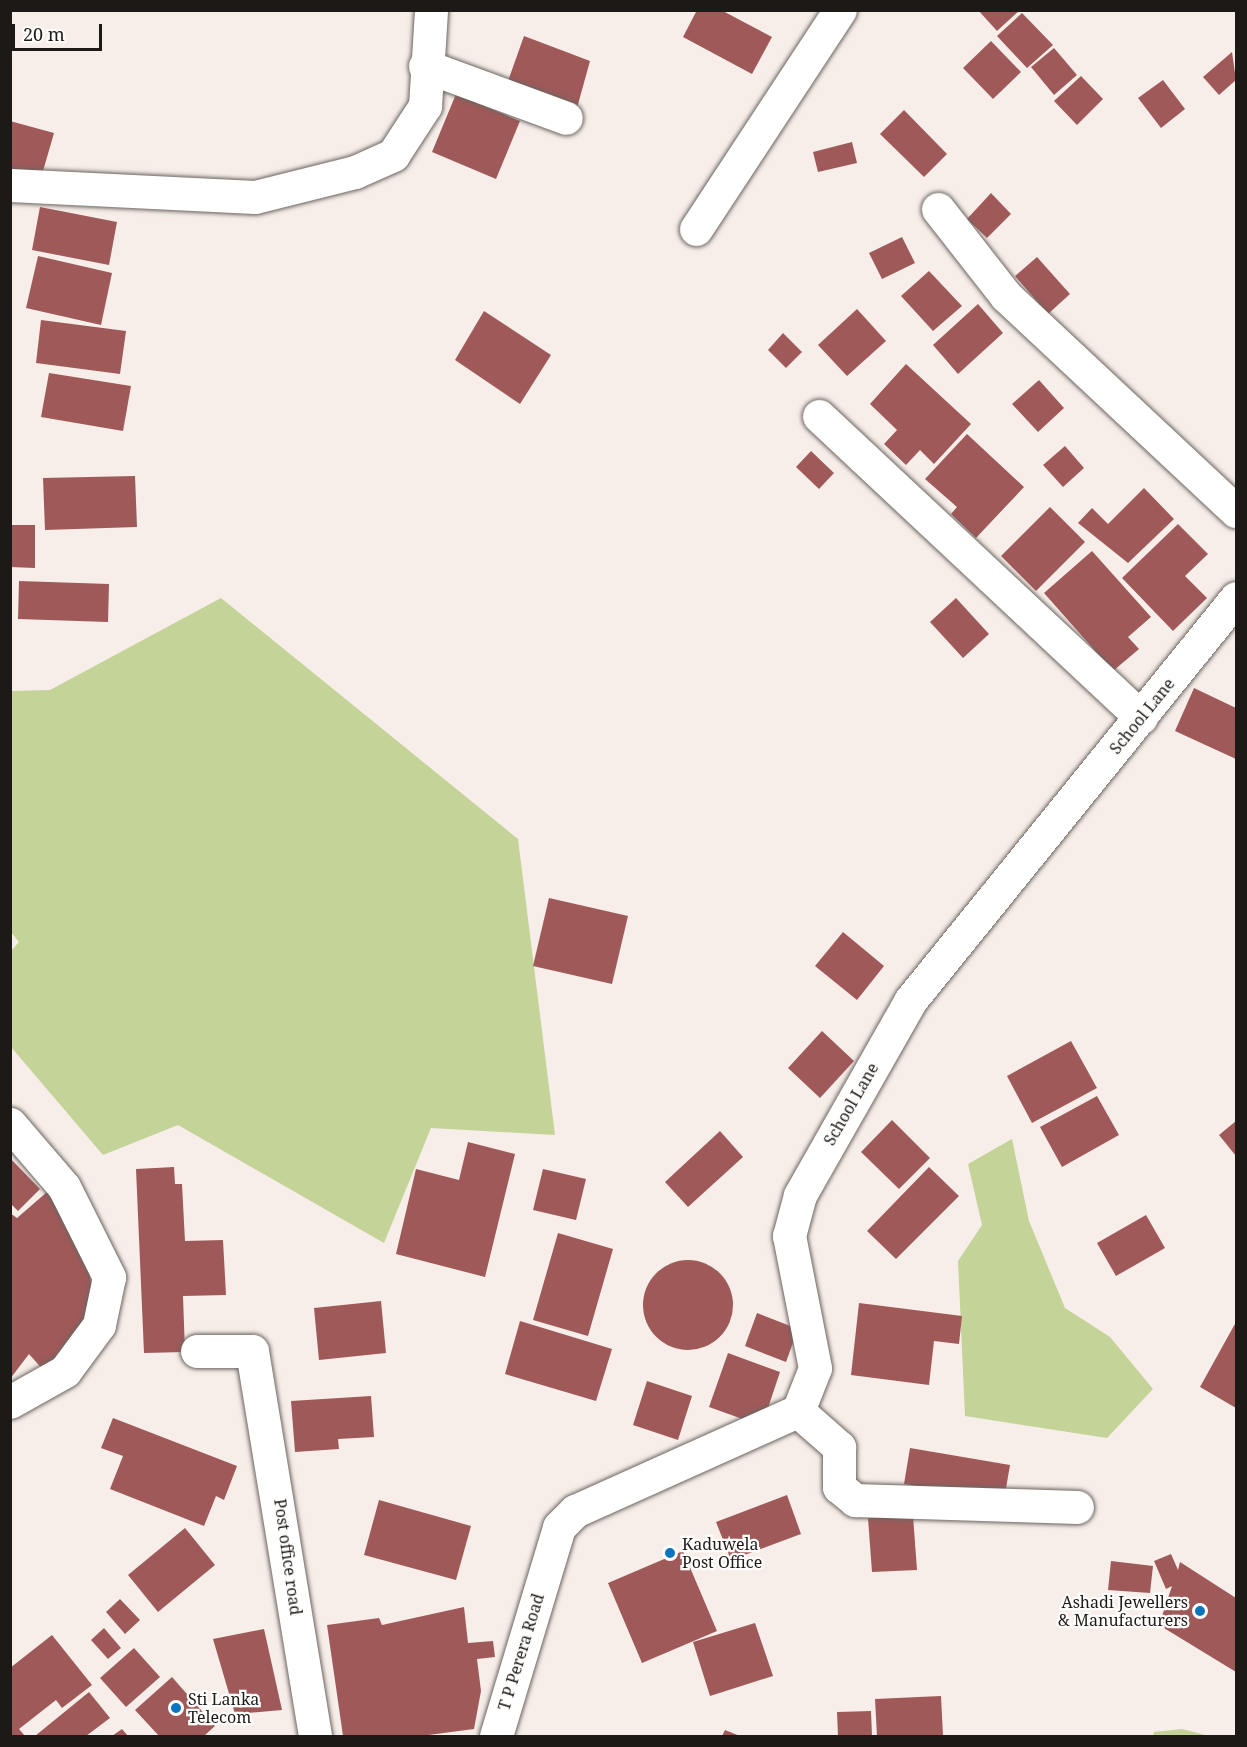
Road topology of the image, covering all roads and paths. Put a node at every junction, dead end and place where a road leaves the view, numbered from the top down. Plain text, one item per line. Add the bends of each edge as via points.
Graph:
1 (431, 10) edge
2 (840, 10) edge
3 (425, 66) junction
4 (566, 118) dead end
5 (10, 185) edge
6 (938, 209) dead end
7 (696, 228) dead end
8 (819, 416) dead end
9 (1236, 511) edge
10 (1236, 598) edge
11 (1141, 717) junction
12 (10, 1124) edge
13 (197, 1351) dead end
14 (10, 1402) edge
15 (798, 1412) junction
16 (1077, 1507) dead end
17 (315, 1737) edge
18 (496, 1737) edge

1 - 3 street
2 - 7 street
3 - 4 street
3 - 5 street via 425,106 393,155 355,172 255,197
6 - 9 street via 1006,296
8 - 11 street
10 - 11 street, School Lane
11 - 15 street, School Lane via 910,1001 800,1195 789,1236 815,1368
12 - 14 street via 64,1187 109,1277 99,1324 66,1371
13 - 17 street, Post office road via 252,1351
15 - 16 street via 839,1447 839,1487 855,1500
15 - 18 street, T P Perera Road via 575,1511 558,1527

